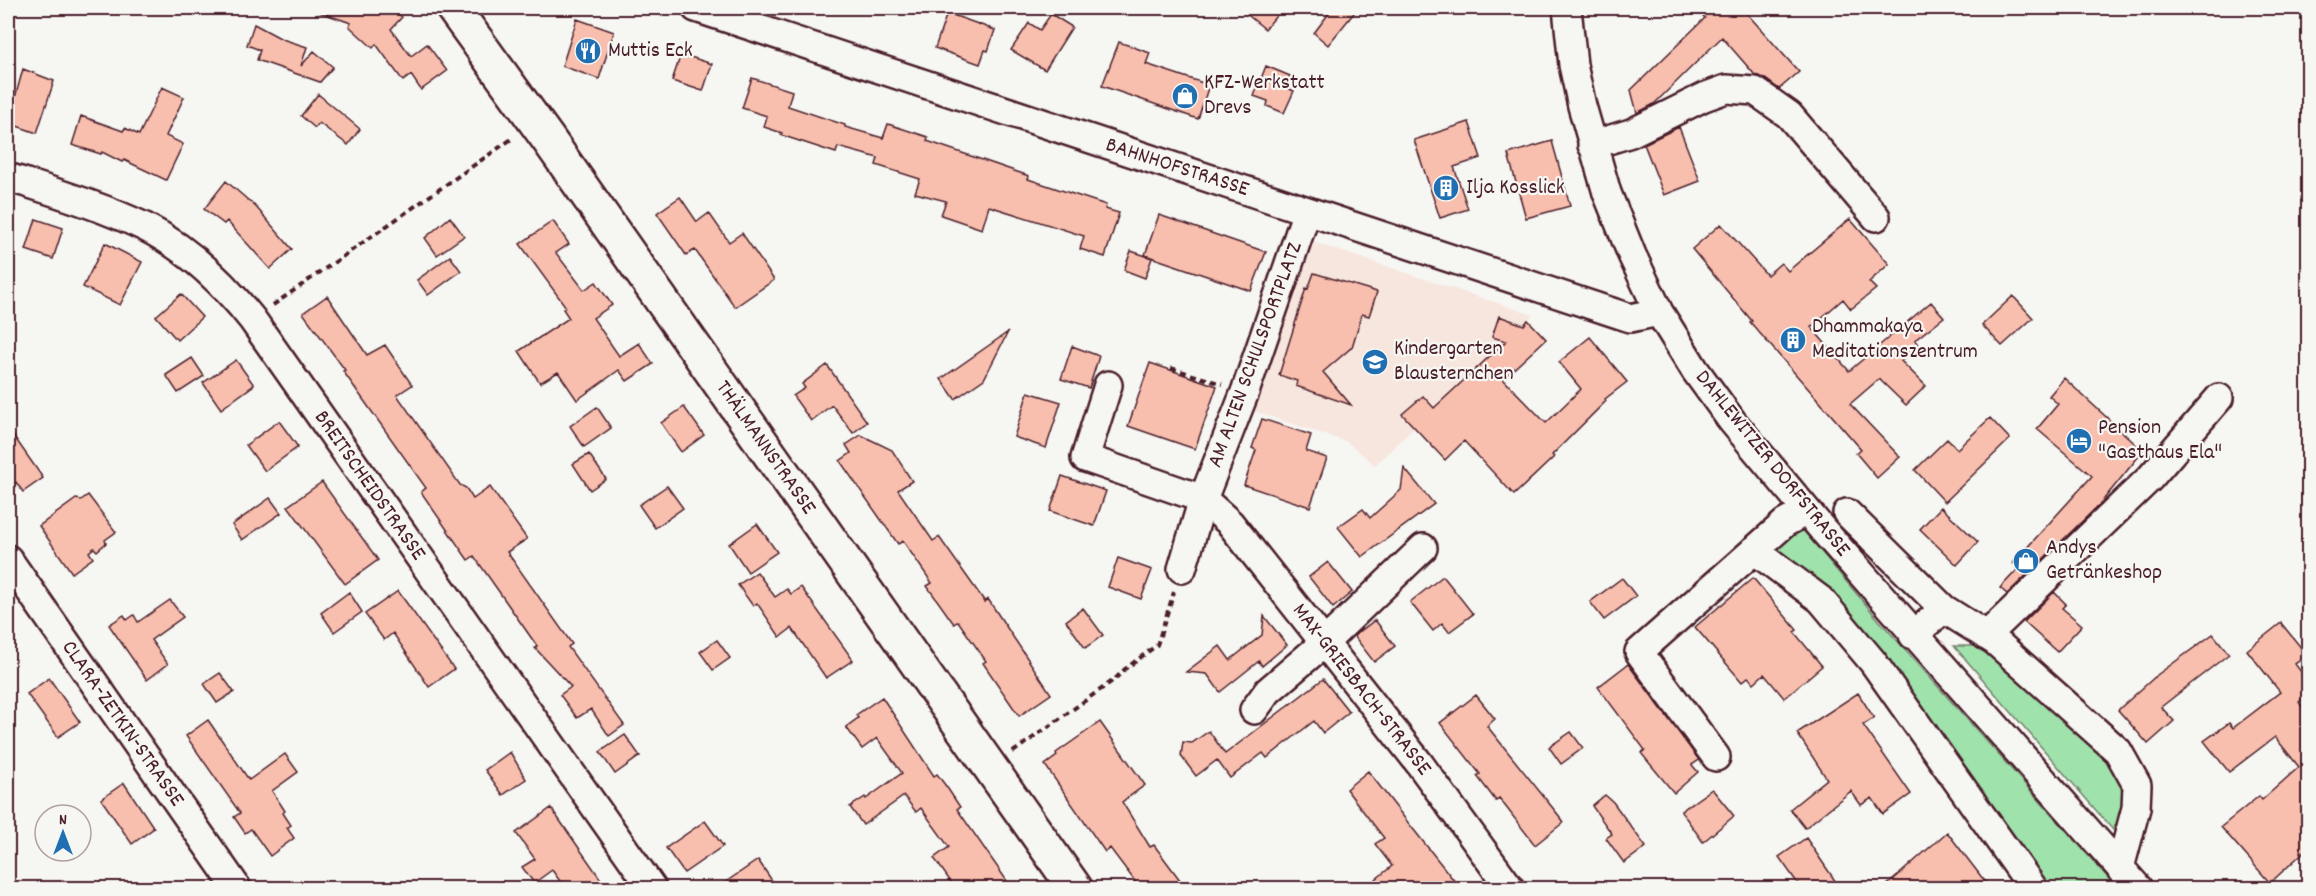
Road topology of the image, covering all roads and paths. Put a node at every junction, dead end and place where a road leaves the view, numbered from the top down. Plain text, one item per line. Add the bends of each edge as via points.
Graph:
1 (453, 8) edge
2 (696, 8) edge
3 (1567, 8) edge
4 (535, 121) junction
5 (1592, 145) junction
6 (8, 177) edge
7 (1307, 211) junction
8 (1876, 216) dead end
9 (1659, 312) junction
10 (252, 320) junction
11 (1171, 368) dead end
12 (1108, 385) dead end
13 (1245, 392) junction
14 (2219, 398) dead end
15 (1203, 499) junction
16 (1807, 511) junction
17 (1847, 513) dead end
18 (1423, 548) dead end
19 (1754, 550) junction
20 (8, 559) edge
21 (1182, 569) joint
22 (1944, 609) junction
23 (1914, 634) junction
24 (1986, 636) junction
25 (1325, 642) junction
26 (1254, 710) dead end
27 (1716, 757) dead end
28 (991, 768) junction
29 (2120, 868) junction
30 (237, 888) edge
31 (652, 888) edge
32 (1075, 888) edge
33 (1510, 888) edge
34 (2033, 888) edge
35 (2138, 888) edge

1 - 4 main road, THÄLMANNSTRASSE
2 - 7 street, BAHNHOFSTRASSE
3 - 5 street, DAHLEWITZER DORFSTRASSE via 1573,65
4 - 10 path
4 - 28 main road, THÄLMANNSTRASSE
5 - 8 street via 1630,133 1726,89 1755,91 1789,115
5 - 9 street, DAHLEWITZER DORFSTRASSE via 1607,193
6 - 10 street, BREITSCHEIDSTRASSE via 72,197 146,228 212,276
7 - 9 street, BAHNHOFSTRASSE via 1630,318
7 - 13 street, AM ALTEN SCHULSPORTPLATZ
9 - 16 street, DAHLEWITZER DORFSTRASSE via 1732,421
10 - 31 street, BREITSCHEIDSTRASSE
11 - 13 path
12 - 15 street via 1085,458
13 - 15 street, AM ALTEN SCHULSPORTPLATZ
14 - 24 street via 2150,478
15 - 21 street, AM ALTEN SCHULSPORTPLATZ
15 - 25 street, MAX-GRIESBACH-STRASSE via 1230,523
16 - 19 street via 1785,523
16 - 23 street, DAHLEWITZER DORFSTRASSE
17 - 22 street
18 - 25 street
19 - 27 street via 1639,652
19 - 34 street via 1821,600 1845,627
20 - 30 street, CLARA-ZETKIN-STRASSE
21 - 28 path via 1157,645
22 - 23 street
22 - 24 street
23 - 29 street, DAHLEWITZER DORFSTRASSE
24 - 29 street via 2118,751 2137,785 2136,808
25 - 26 street via 1268,691
25 - 33 street, MAX-GRIESBACH-STRASSE
28 - 32 main road, THÄLMANNSTRASSE
29 - 35 street, DAHLEWITZER DORFSTRASSE

